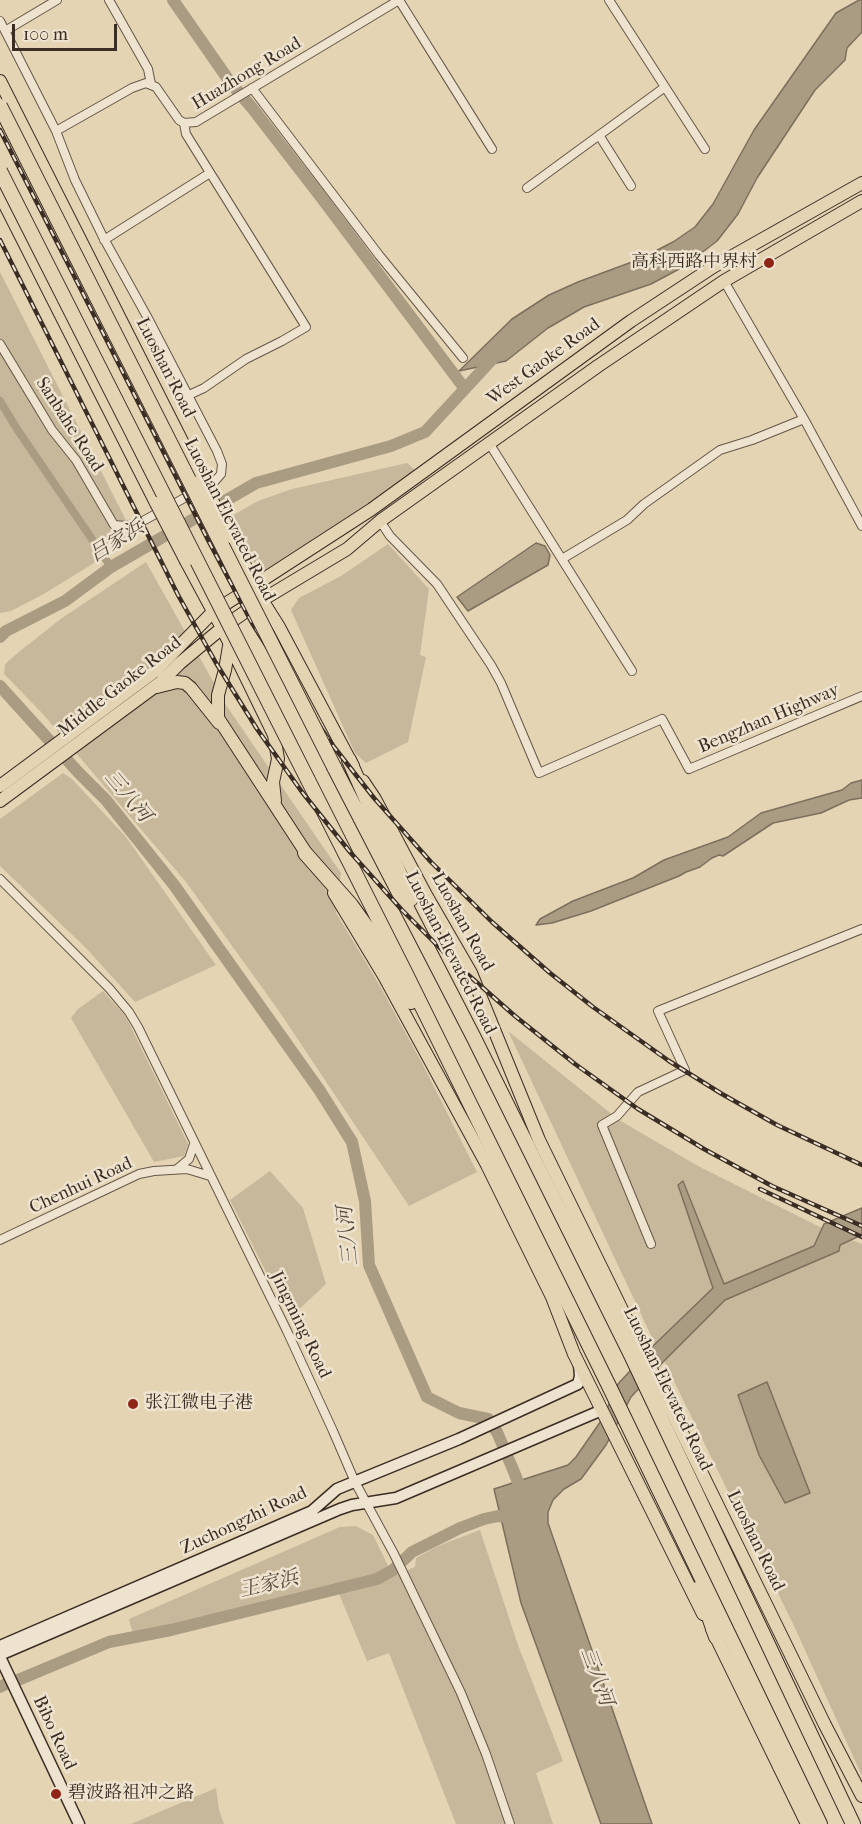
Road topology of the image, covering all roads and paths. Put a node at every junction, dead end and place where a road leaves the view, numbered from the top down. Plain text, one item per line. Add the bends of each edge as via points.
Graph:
1 (57, 0) edge
2 (109, 0) edge
3 (399, 0) edge
4 (609, 0) edge
5 (0, 21) edge
6 (5, 31) junction
7 (0, 81) edge
8 (151, 84) junction
9 (665, 87) junction
10 (252, 88) junction
11 (0, 106) edge
12 (184, 123) junction
13 (56, 131) junction
14 (598, 135) junction
15 (492, 149) dead end
16 (705, 149) dead end
17 (0, 171) edge
18 (210, 173) junction
19 (862, 183) edge
20 (631, 186) dead end
21 (527, 188) dead end
22 (0, 195) edge
23 (862, 201) edge
24 (104, 240) junction
25 (724, 281) junction
26 (0, 344) edge
27 (463, 358) dead end
28 (189, 395) junction
29 (804, 419) junction
30 (489, 442) junction
31 (380, 521) junction
32 (862, 525) edge
33 (562, 559) junction
34 (255, 584) junction
35 (262, 600) junction
36 (213, 612) junction
37 (222, 628) junction
38 (229, 646) junction
39 (632, 671) dead end
40 (153, 688) junction
41 (862, 696) edge
42 (227, 734) junction
43 (67, 745) junction
44 (49, 758) junction
45 (349, 760) junction
46 (0, 786) edge
47 (0, 801) edge
48 (277, 808) junction
49 (305, 853) junction
50 (0, 879) edge
51 (862, 929) edge
52 (474, 1038) junction
53 (443, 1051) junction
54 (194, 1144) junction
55 (177, 1169) junction
56 (210, 1176) junction
57 (0, 1240) edge
58 (651, 1244) dead end
59 (635, 1350) junction
60 (579, 1363) junction
61 (651, 1382) junction
62 (602, 1410) junction
63 (652, 1475) junction
64 (355, 1482) junction
65 (365, 1502) junction
66 (716, 1637) junction
67 (0, 1646) edge
68 (0, 1656) edge
69 (820, 1750) junction
70 (862, 1797) edge
71 (862, 1821) edge
72 (79, 1824) edge
73 (510, 1824) edge
74 (807, 1824) edge
75 (820, 1824) edge
76 (853, 1824) edge

1 - 6 street
2 - 8 street, Huazhong Road via 148,69
3 - 10 street, Huazhong Road
3 - 15 street
4 - 9 street
5 - 6 street
6 - 13 street
7 - 34 main road, Luoshan Road, bridge
8 - 12 street, Huazhong Road
8 - 13 street via 132,88
9 - 14 street
9 - 16 street
10 - 12 street, Huazhong Road via 196,122
10 - 27 street via 378,255
11 - 52 highway, Luoshan Elevated Road, bridge
12 - 18 street via 186,134
13 - 24 street
14 - 20 street
14 - 21 street
17 - 53 highway, bridge
18 - 24 street
18 - 28 street via 306,327
19 - 34 main road, West Gaoke Road via 713,267 640,315 372,509
22 - 36 main road, bridge
23 - 25 main road, West Gaoke Road
24 - 28 street
25 - 29 street
25 - 30 main road, West Gaoke Road
26 - 28 street, Sanbahe Road via 52,430 79,465 111,522 120,527 143,520 221,474 220,458
29 - 32 street
29 - 33 street via 720,450 627,520
30 - 31 main road, West Gaoke Road
30 - 33 street
31 - 35 main road, West Gaoke Road via 347,549
31 - 41 street, Bengzhan Highway via 437,584 491,665 539,773 662,719 689,769
33 - 39 street
34 - 35 main road, Luoshan Road
34 - 36 main road, Middle Gaoke Road
35 - 37 main road, Middle Gaoke Road
35 - 45 main road, Luoshan Road
36 - 37 main road
36 - 43 main road, Middle Gaoke Road via 154,672
37 - 38 main road
37 - 40 main road, Middle Gaoke Road
38 - 42 main road via 217,709
38 - 48 main road via 276,743 279,759 273,782
40 - 42 main road via 185,683
40 - 43 main road, Middle Gaoke Road
42 - 48 main road
43 - 44 main road, Middle Gaoke Road
44 - 46 main road, Middle Gaoke Road
44 - 47 main road, Middle Gaoke Road
45 - 52 highway
45 - 59 main road, Luoshan Road via 375,799 471,974 527,1113
48 - 49 main road
49 - 53 highway via 366,926
49 - 60 main road via 361,935 466,1126 552,1297
50 - 54 street, Jingming Road via 129,1012
51 - 58 street via 658,1011 685,1070 638,1092 617,1116 602,1125
52 - 59 highway, Luoshan Elevated Road
53 - 63 highway
54 - 55 street via 189,1159
54 - 56 street, Jingming Road
55 - 56 street, Chenhui Road
55 - 57 street, Chenhui Road via 125,1180
56 - 64 street, Jingming Road via 287,1331
59 - 61 highway, Luoshan Elevated Road
60 - 62 main road
60 - 64 main road, Zuchongzhi Road via 578,1384
61 - 69 highway, Luoshan Elevated Road
61 - 70 main road, Luoshan Road
62 - 65 main road, Zuchongzhi Road via 396,1498
62 - 66 main road
63 - 66 highway
63 - 75 highway
64 - 65 street, Jingming Road
64 - 67 main road, Zuchongzhi Road via 337,1489 312,1510
65 - 68 main road, Zuchongzhi Road via 340,1509
65 - 73 street, Jingming Road via 407,1579 473,1719
66 - 74 main road
68 - 72 main road, Bibo Road
69 - 71 highway
69 - 76 highway, Luoshan Elevated Road

